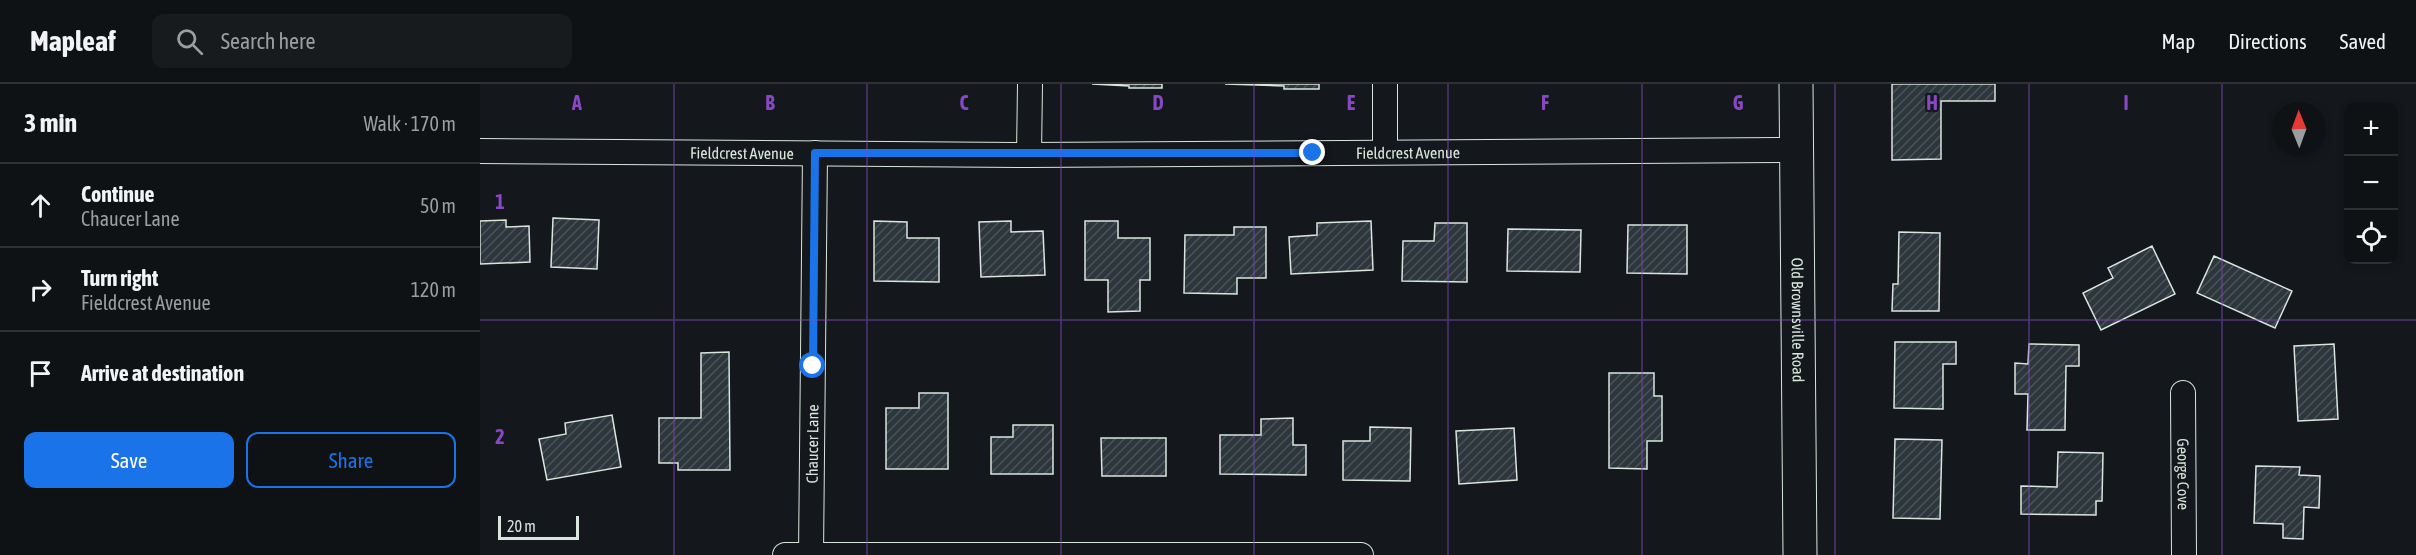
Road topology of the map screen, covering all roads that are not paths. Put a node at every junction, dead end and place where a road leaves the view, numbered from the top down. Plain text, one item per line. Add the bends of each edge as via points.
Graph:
1 (1030, 84) edge
2 (1385, 84) edge
3 (1796, 84) edge
4 (1796, 150) junction
5 (480, 151) edge
6 (1384, 152) junction
7 (815, 153) junction
8 (1029, 155) junction
9 (2183, 393) dead end
10 (785, 555) edge
11 (811, 555) edge
12 (1270, 555) edge
13 (1361, 555) edge
14 (1800, 555) edge
15 (2184, 555) edge

1 - 8 street
2 - 6 street
3 - 4 main road, Old Brownsville Road
4 - 6 street, Fieldcrest Avenue
4 - 14 main road, Old Brownsville Road
5 - 7 street, Fieldcrest Avenue
6 - 8 street, Fieldcrest Avenue
7 - 8 street, Fieldcrest Avenue
7 - 11 street, Chaucer Lane
9 - 15 street, George Cove
10 - 11 street
11 - 12 street
12 - 13 street

